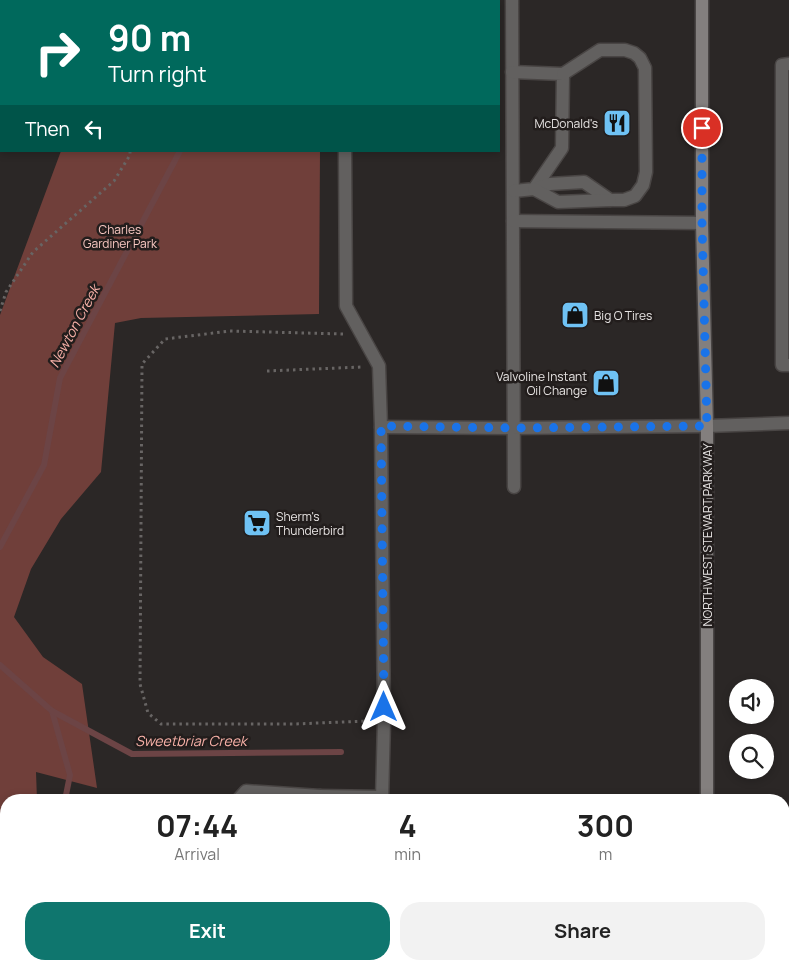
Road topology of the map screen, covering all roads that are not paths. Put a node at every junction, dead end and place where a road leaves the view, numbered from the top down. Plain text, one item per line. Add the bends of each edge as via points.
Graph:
1 (512, 0) edge
2 (702, 0) edge
3 (789, 64) edge
4 (512, 72) junction
5 (563, 74) junction
6 (345, 152) edge
7 (534, 189) junction
8 (514, 191) junction
9 (610, 200) junction
10 (514, 221) junction
11 (702, 222) junction
12 (789, 365) edge
13 (789, 423) edge
14 (381, 426) junction
15 (707, 426) junction
16 (514, 428) junction
17 (514, 487) dead end
18 (244, 794) edge
19 (270, 794) edge
20 (382, 794) edge
21 (707, 794) edge

1 - 4 street
2 - 11 main road, NORTHWEST STEWART PARKWAY
3 - 12 street via 782,65 782,365
4 - 5 street
4 - 8 street
5 - 7 street via 562,148
5 - 9 street via 600,50 634,53 645,68 646,172 643,185 635,196
6 - 14 street via 346,306 379,366
7 - 8 street
7 - 9 street via 558,202
7 - 9 street via 550,184 584,182
8 - 10 street
10 - 11 street
10 - 16 street
11 - 15 main road, NORTHWEST STEWART PARKWAY
13 - 15 street
14 - 16 street
14 - 20 street
15 - 16 street
15 - 21 main road, NORTHWEST STEWART PARKWAY
16 - 17 street
18 - 19 street

